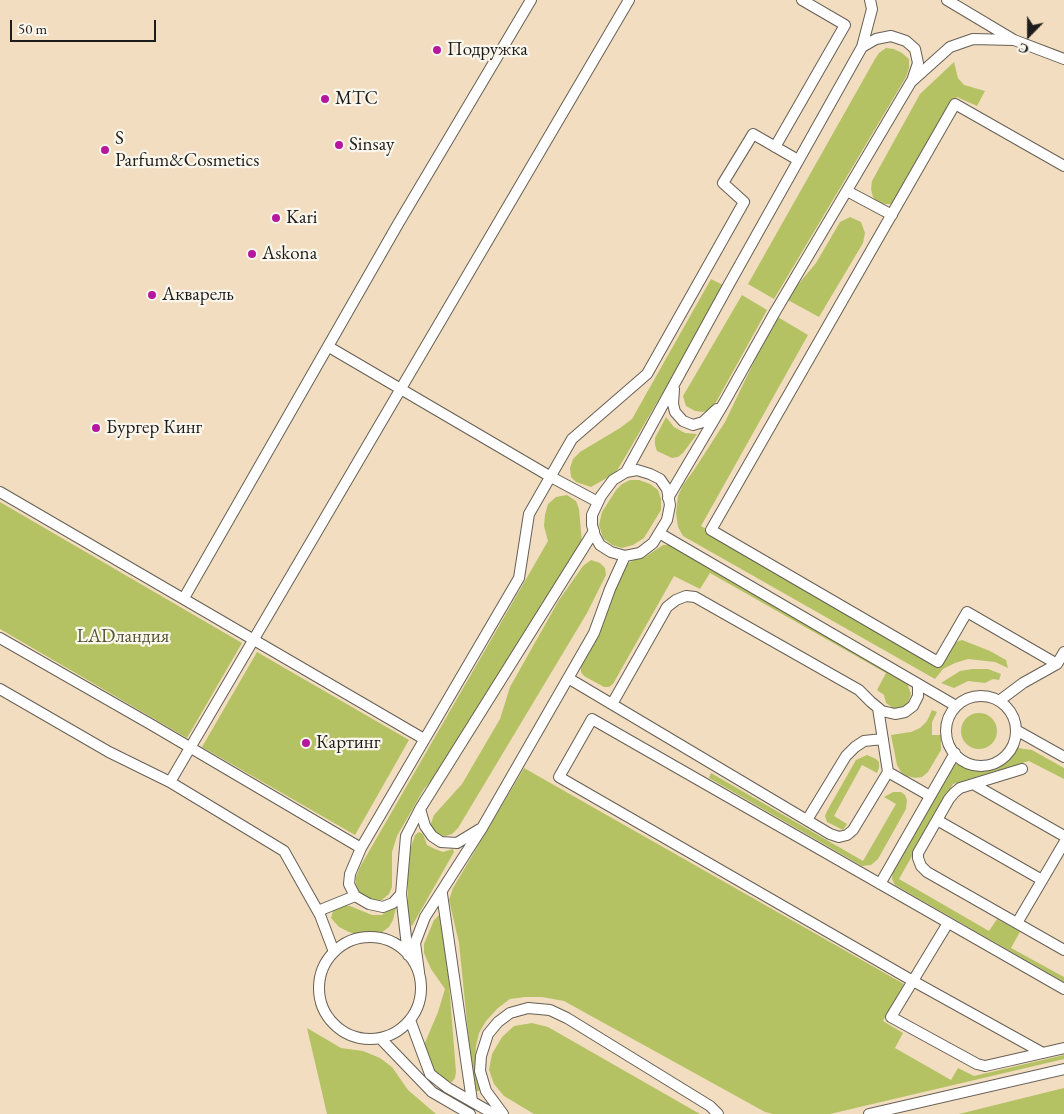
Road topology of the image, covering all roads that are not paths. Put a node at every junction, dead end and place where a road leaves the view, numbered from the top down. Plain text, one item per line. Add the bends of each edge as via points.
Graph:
1 (531, 0) edge
2 (629, 0) edge
3 (802, 0) edge
4 (870, 0) edge
5 (947, 0) edge
6 (1014, 40) junction
7 (862, 47) junction
8 (1064, 59) edge
9 (911, 82) junction
10 (775, 147) junction
11 (798, 160) junction
12 (1064, 166) edge
13 (847, 191) junction
14 (892, 215) junction
15 (329, 347) junction
16 (675, 385) junction
17 (400, 388) junction
18 (724, 403) junction
19 (626, 472) junction
20 (551, 477) junction
21 (0, 492) edge
22 (668, 498) junction
23 (598, 502) junction
24 (594, 531) junction
25 (659, 533) junction
26 (625, 556) junction
27 (184, 598) junction
28 (0, 638) edge
29 (254, 639) junction
30 (1064, 652) edge
31 (1057, 664) junction
32 (568, 678) junction
33 (918, 684) junction
34 (0, 689) edge
35 (999, 701) junction
36 (612, 704) junction
37 (956, 706) junction
38 (878, 708) junction
39 (1016, 730) junction
40 (424, 739) junction
41 (883, 739) junction
42 (191, 748) junction
43 (954, 754) junction
44 (1064, 757) edge
45 (1022, 770) dead end
46 (888, 772) junction
47 (170, 782) junction
48 (973, 784) junction
49 (930, 796) junction
50 (420, 809) junction
51 (807, 820) junction
52 (937, 820) junction
53 (482, 828) junction
54 (1064, 836) edge
55 (1064, 843) edge
56 (361, 848) junction
57 (1042, 880) junction
58 (880, 884) junction
59 (401, 894) junction
60 (442, 894) junction
61 (355, 896) junction
62 (318, 910) junction
63 (948, 923) junction
64 (1017, 923) junction
65 (1064, 950) edge
66 (334, 952) junction
67 (408, 955) junction
68 (419, 972) junction
69 (913, 981) junction
70 (1064, 989) edge
71 (410, 1020) junction
72 (380, 1038) junction
73 (1064, 1048) edge
74 (1043, 1053) junction
75 (1064, 1069) edge
76 (472, 1101) junction
77 (470, 1114) edge
78 (494, 1114) edge
79 (503, 1114) edge
80 (718, 1114) edge
81 (869, 1114) edge

1 - 15 lane
2 - 17 lane
3 - 10 lane via 845,25
4 - 7 lane via 872,9
5 - 6 lane
6 - 8 lane
6 - 9 lane via 973,39 950,47
7 - 9 lane via 876,39 891,36 906,41 915,49 918,63
7 - 11 lane
9 - 13 lane
10 - 11 lane
10 - 20 lane via 753,134 723,183 744,202 647,374 572,439
11 - 16 lane
12 - 14 lane via 955,104
13 - 14 lane
13 - 18 lane
14 - 31 lane via 711,530 938,662 968,612
15 - 17 lane
15 - 27 lane
16 - 18 lane via 675,412 683,421 693,425 703,422
16 - 19 lane
17 - 20 lane
17 - 29 lane
18 - 22 lane
19 - 22 lane via 637,470 660,480 667,489
19 - 23 lane via 613,480
20 - 23 lane
20 - 40 lane via 529,514 519,578
21 - 27 lane
22 - 25 lane via 667,520
23 - 24 lane via 592,515
24 - 26 lane via 600,545
24 - 50 lane
25 - 26 lane via 653,543 640,552
25 - 33 lane
26 - 32 lane via 594,633
27 - 29 lane
28 - 42 lane
29 - 40 lane
29 - 42 lane
30 - 31 lane
31 - 35 lane
32 - 36 lane
32 - 53 lane
33 - 37 lane
33 - 38 lane via 918,696 905,712 895,714
34 - 47 lane via 109,752
35 - 37 lane via 976,696
35 - 39 lane via 1008,709
36 - 38 lane via 667,607 686,596 695,597 859,690
36 - 51 lane
37 - 43 lane via 946,727 946,738
38 - 41 lane
39 - 43 lane via 1009,752 991,764 968,764
39 - 44 lane
40 - 56 lane
41 - 46 lane
41 - 51 lane via 864,742 850,751
42 - 47 lane
42 - 56 lane
43 - 49 lane
45 - 48 lane
46 - 49 lane
46 - 51 lane via 847,835 830,834
47 - 62 lane via 284,851
48 - 52 lane via 954,793
48 - 54 lane
49 - 58 lane
50 - 53 lane via 425,826 441,842 457,843
50 - 59 lane via 406,836
52 - 57 lane
52 - 64 lane via 918,852 921,866
53 - 60 lane
55 - 57 lane
56 - 61 lane via 350,874
57 - 64 lane
58 - 63 lane
58 - 69 lane via 592,719 559,777
59 - 61 lane via 383,907
59 - 67 lane
60 - 68 lane via 426,917 415,943
60 - 76 lane
61 - 62 lane
62 - 66 lane
63 - 69 lane
63 - 70 lane
64 - 65 lane
66 - 67 lane via 347,942 376,937 390,941
66 - 72 lane via 320,980 325,1012 348,1034
67 - 68 lane
68 - 71 lane via 420,997
69 - 74 lane
69 - 74 lane via 891,1017 970,1061 985,1066
71 - 72 lane via 396,1032
71 - 76 lane via 430,1074
72 - 77 lane via 432,1092
73 - 74 lane
75 - 81 lane
76 - 78 lane
79 - 80 lane via 486,1091 480,1071 480,1056 488,1034 498,1022 510,1013 528,1008 550,1010 568,1018

